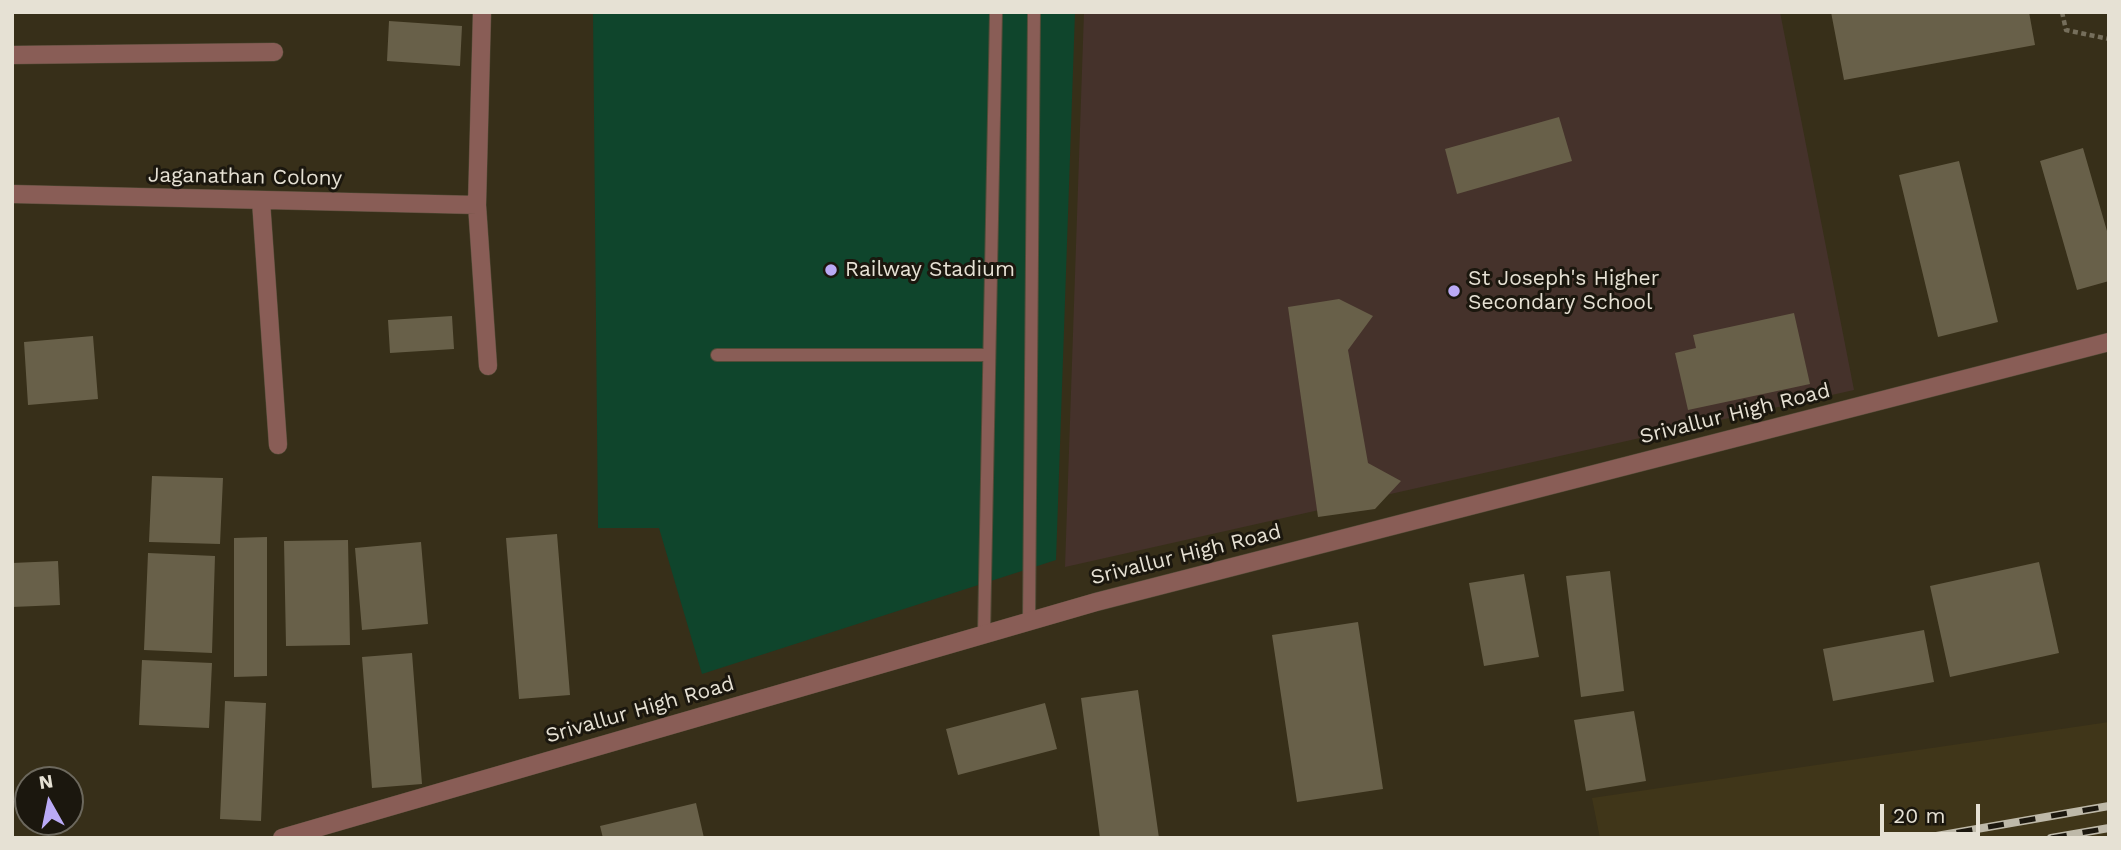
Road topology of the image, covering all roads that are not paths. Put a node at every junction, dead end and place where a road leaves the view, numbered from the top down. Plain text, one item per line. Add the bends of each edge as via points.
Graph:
1 (482, 12) edge
2 (996, 12) edge
3 (1034, 12) edge
4 (274, 52) dead end
5 (12, 54) edge
6 (12, 194) edge
7 (261, 201) junction
8 (477, 205) junction
9 (2109, 342) edge
10 (717, 355) dead end
11 (989, 355) junction
12 (488, 366) dead end
13 (278, 445) dead end
14 (1029, 621) junction
15 (984, 634) junction
16 (282, 838) edge

1 - 8 street
2 - 11 lane
3 - 14 lane
4 - 5 street
6 - 7 street, Jaganathan Colony
7 - 8 street, Jaganathan Colony
7 - 13 street
8 - 12 street
9 - 14 street, Srivallur High Road
10 - 11 lane
11 - 15 lane
14 - 15 street, Srivallur High Road
15 - 16 street, Srivallur High Road

